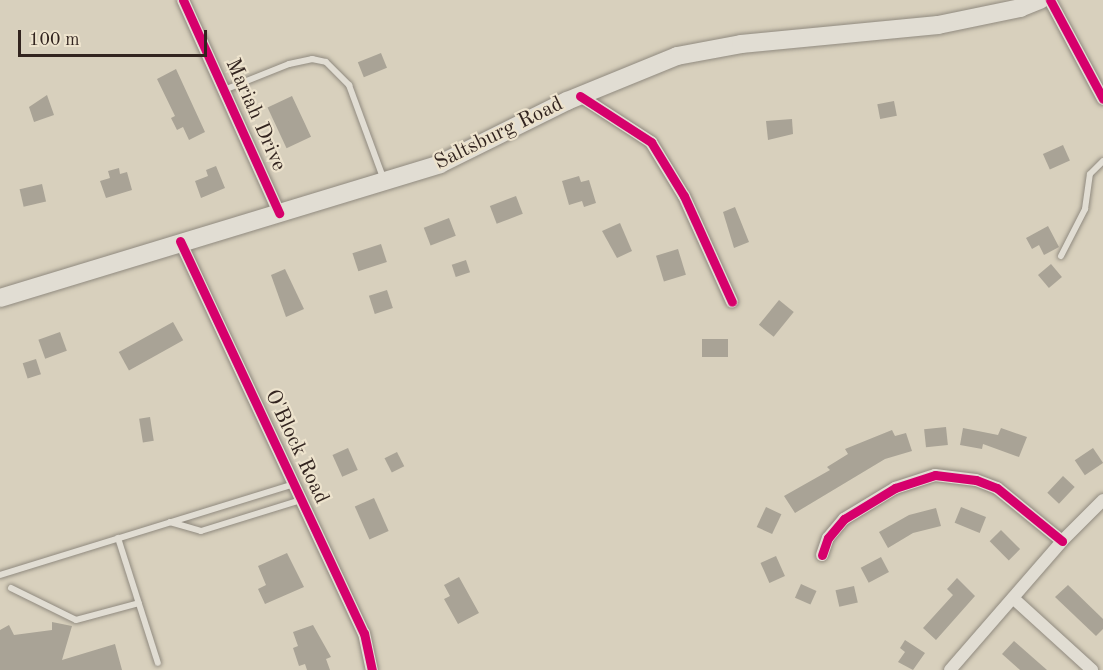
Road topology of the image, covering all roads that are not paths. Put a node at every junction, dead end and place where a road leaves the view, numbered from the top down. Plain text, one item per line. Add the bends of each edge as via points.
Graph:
1 (183, 0) edge
2 (1040, 0) edge
3 (1050, 0) edge
4 (224, 90) junction
5 (580, 96) junction
6 (1103, 99) edge
7 (1103, 161) edge
8 (386, 183) junction
9 (279, 213) junction
10 (180, 241) junction
11 (1061, 256) dead end
12 (0, 298) edge
13 (732, 302) dead end
14 (294, 484) junction
15 (301, 500) junction
16 (1103, 500) edge
17 (169, 522) junction
18 (118, 538) junction
19 (1062, 541) junction
20 (822, 555) dead end
21 (0, 575) edge
22 (10, 588) dead end
23 (1013, 598) junction
24 (139, 603) junction
25 (158, 663) dead end
26 (372, 670) edge
27 (950, 670) edge
28 (1092, 670) edge

1 - 4 street, Mariah Drive
2 - 5 main road, Saltsburg Road via 1020,8 938,25 741,44 677,56
3 - 6 street
4 - 8 lane via 288,64 312,59 326,62 349,85
4 - 9 street, Mariah Drive
5 - 8 main road, Saltsburg Road via 440,164
5 - 13 street via 651,142 684,196
7 - 11 lane via 1090,174 1078,227
8 - 9 main road, Saltsburg Road
9 - 10 main road, Saltsburg Road
10 - 12 main road, Saltsburg Road
10 - 14 street, O'Block Road
14 - 15 street, O'Block Road
14 - 17 lane
15 - 17 lane via 201,531
15 - 26 street, O'Block Road via 364,633
16 - 19 street
17 - 18 lane
18 - 21 lane
18 - 24 lane
19 - 20 street via 998,488 976,480 935,475 895,488 844,519 834,529
19 - 23 street
22 - 24 lane via 76,620
23 - 27 street
23 - 28 street
24 - 25 lane

